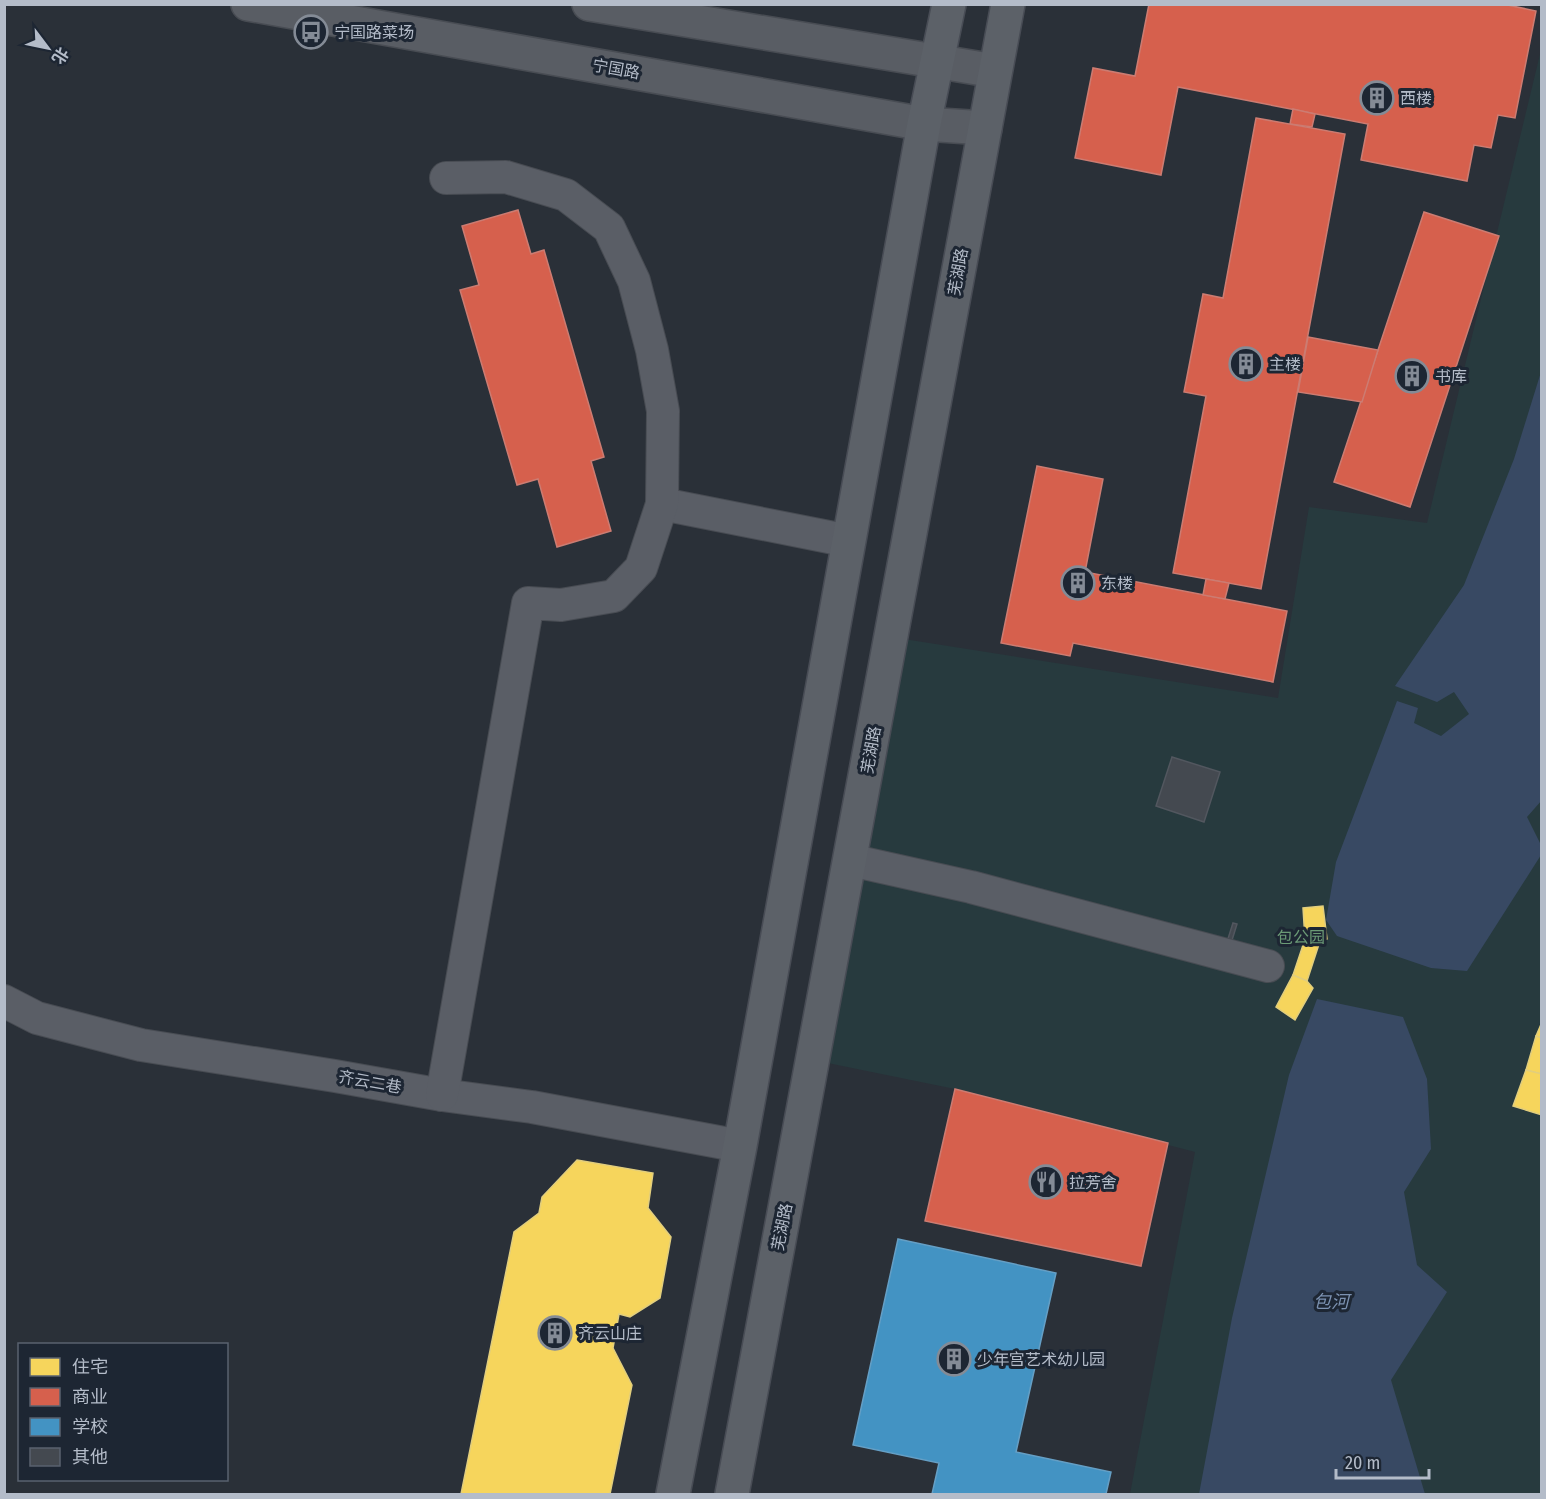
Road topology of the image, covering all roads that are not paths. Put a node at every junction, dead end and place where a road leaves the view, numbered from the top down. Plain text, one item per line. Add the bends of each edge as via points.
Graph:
1 (248, 4) edge
2 (589, 4) edge
3 (949, 4) edge
4 (1008, 4) edge
5 (938, 62) junction
6 (995, 71) junction
7 (924, 124) junction
8 (985, 128) junction
9 (446, 178) dead end
10 (662, 504) junction
11 (849, 541) junction
12 (850, 860) junction
13 (1268, 966) dead end
14 (4, 1001) edge
15 (442, 1095) junction
16 (740, 1146) junction
17 (673, 1494) edge
18 (732, 1494) edge

1 - 7 main road, 宁国路
2 - 5 main road
3 - 5 main road
4 - 6 main road, 芜湖路
5 - 6 main road
5 - 7 main road
6 - 8 main road, 芜湖路
7 - 8 main road, 宁国路
7 - 11 main road
8 - 12 main road, 芜湖路
9 - 10 street via 506,177 566,195 609,228 634,281 652,350 663,411
10 - 11 street
10 - 15 street via 641,568 614,596 561,605 528,603
11 - 16 main road
12 - 13 street via 971,887
12 - 18 main road, 芜湖路
14 - 15 street, 齐云二巷 via 37,1018 141,1045
15 - 16 street, 齐云二巷 via 532,1107
16 - 17 main road

